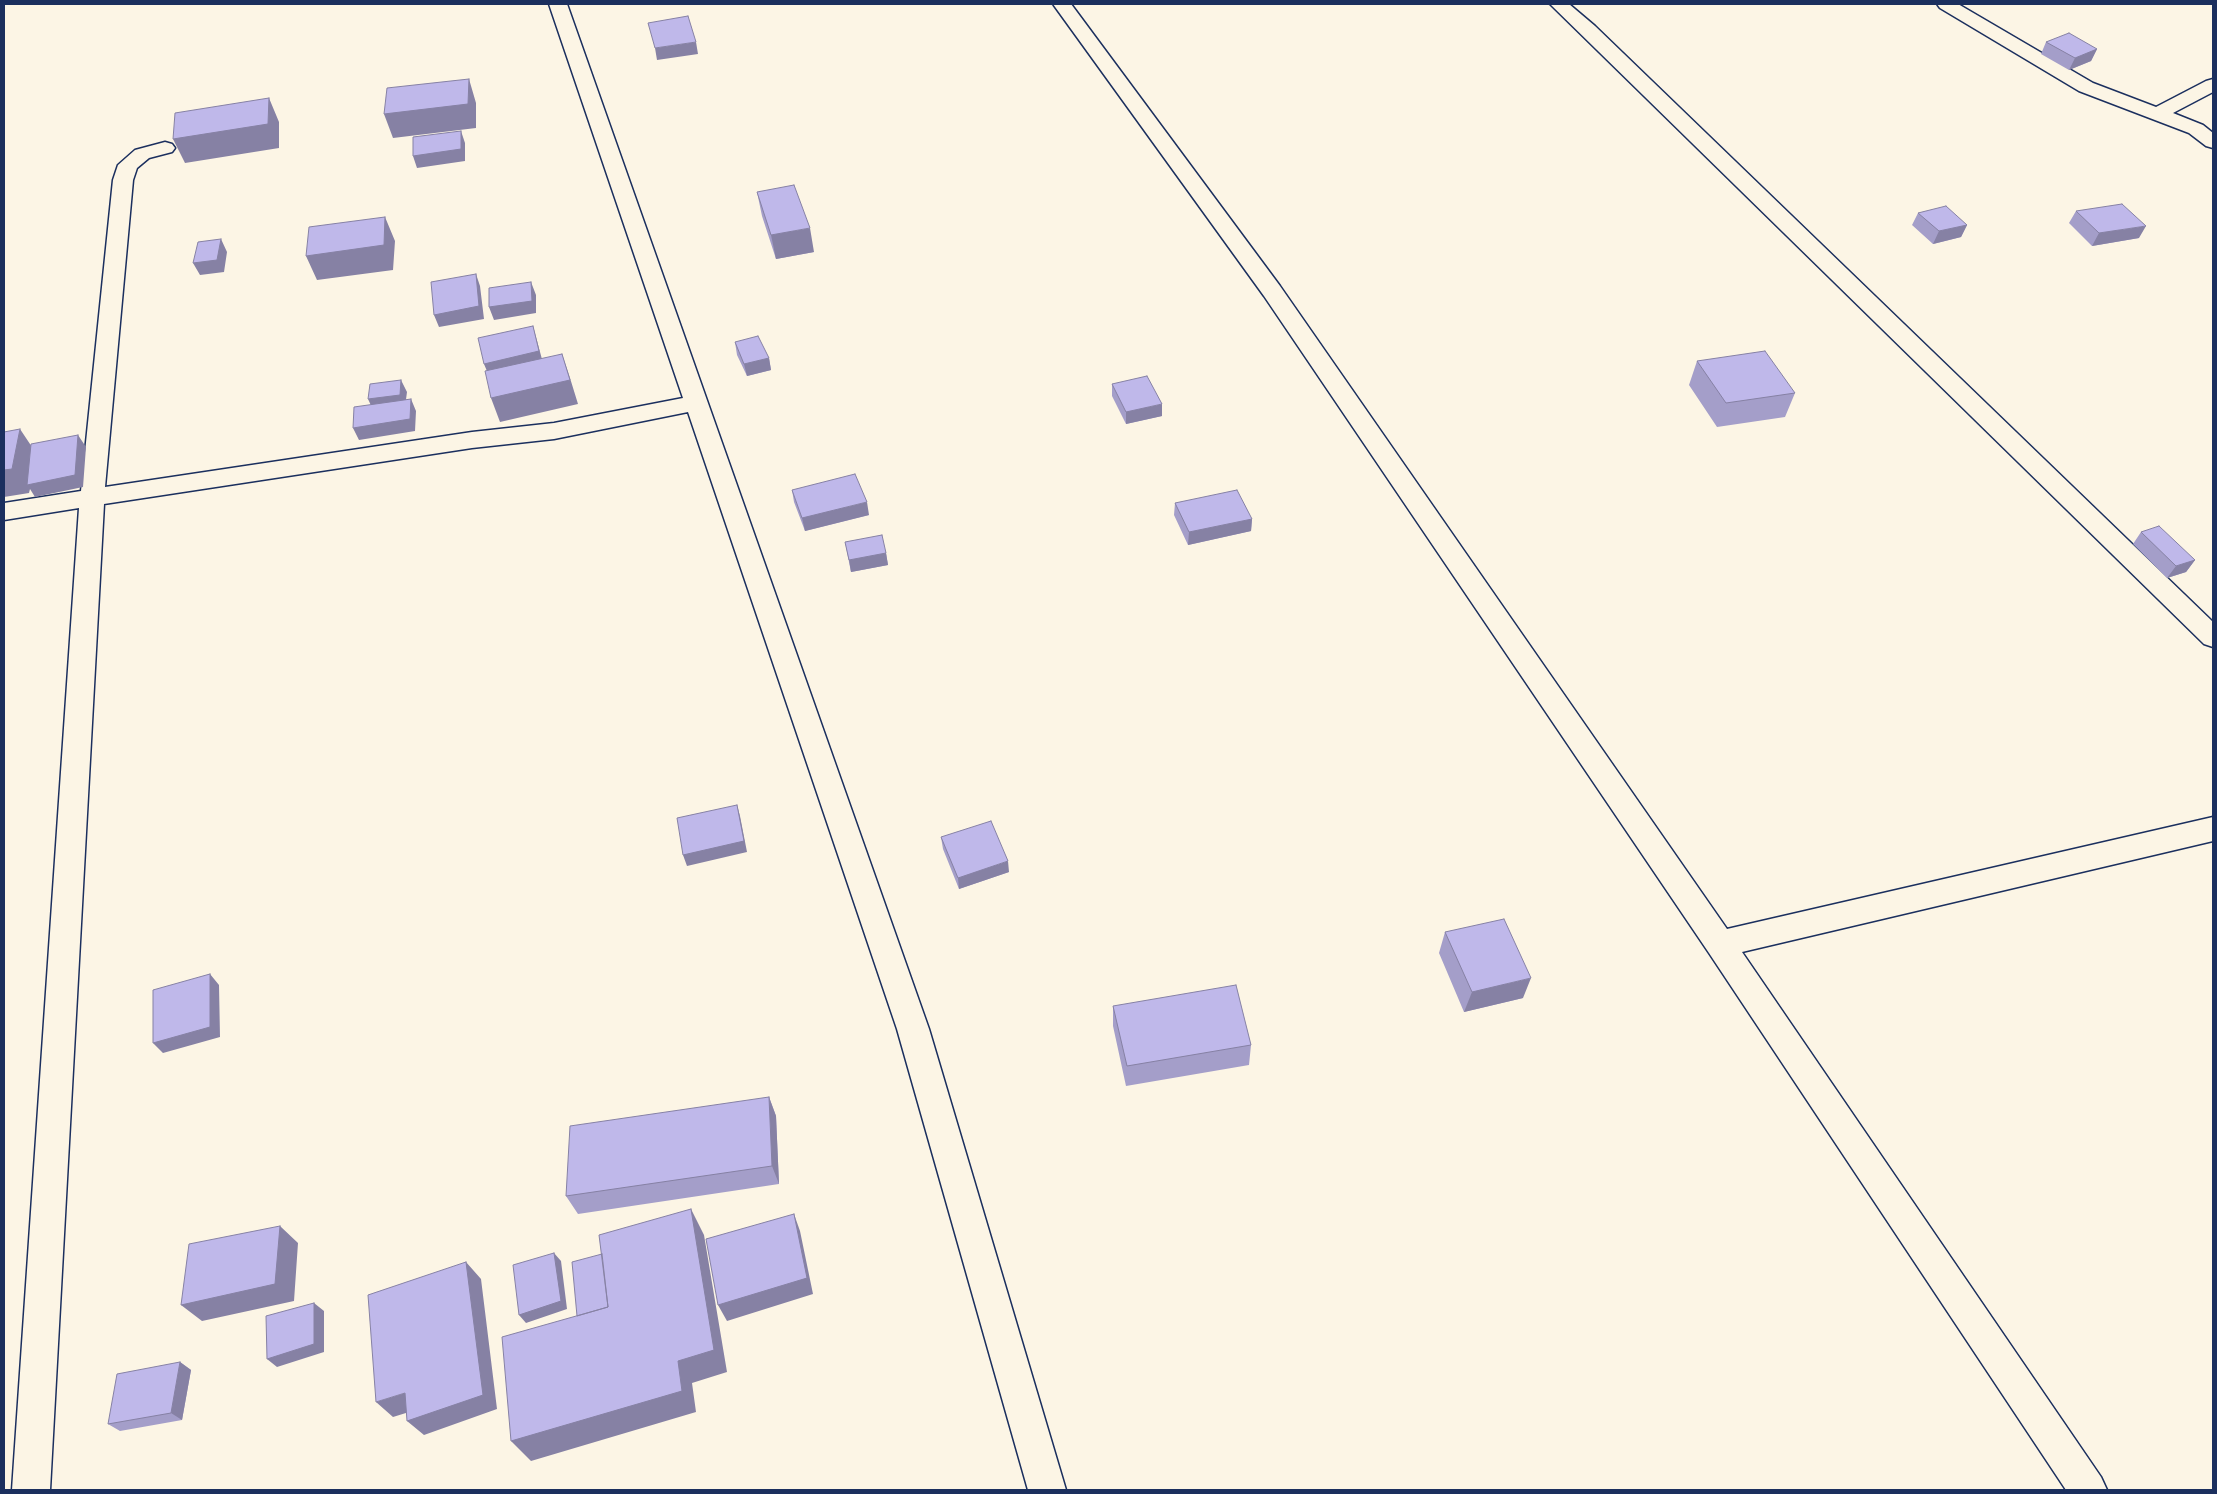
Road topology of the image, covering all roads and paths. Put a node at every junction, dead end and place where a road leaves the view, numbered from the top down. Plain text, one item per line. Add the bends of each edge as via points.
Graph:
1 (558, 4) edge
2 (1062, 4) edge
3 (1559, 4) edge
4 (1946, 4) edge
5 (2213, 85) edge
6 (2157, 114) junction
7 (2213, 142) edge
8 (165, 148) dead end
9 (696, 403) junction
10 (92, 499) junction
11 (4, 511) edge
12 (2213, 637) edge
13 (2213, 829) edge
14 (1720, 944) junction
15 (31, 1490) edge
16 (1047, 1490) edge
17 (2088, 1490) edge

1 - 9 street
2 - 14 street via 1272,291
3 - 12 street via 1590,30
4 - 6 street via 2086,87
5 - 6 street
6 - 7 street via 2196,129
8 - 10 street via 134,159 128,165 123,180
9 - 10 street via 554,431 472,440
9 - 16 street via 912,1029
10 - 11 street
10 - 15 street
13 - 14 street
14 - 17 street

